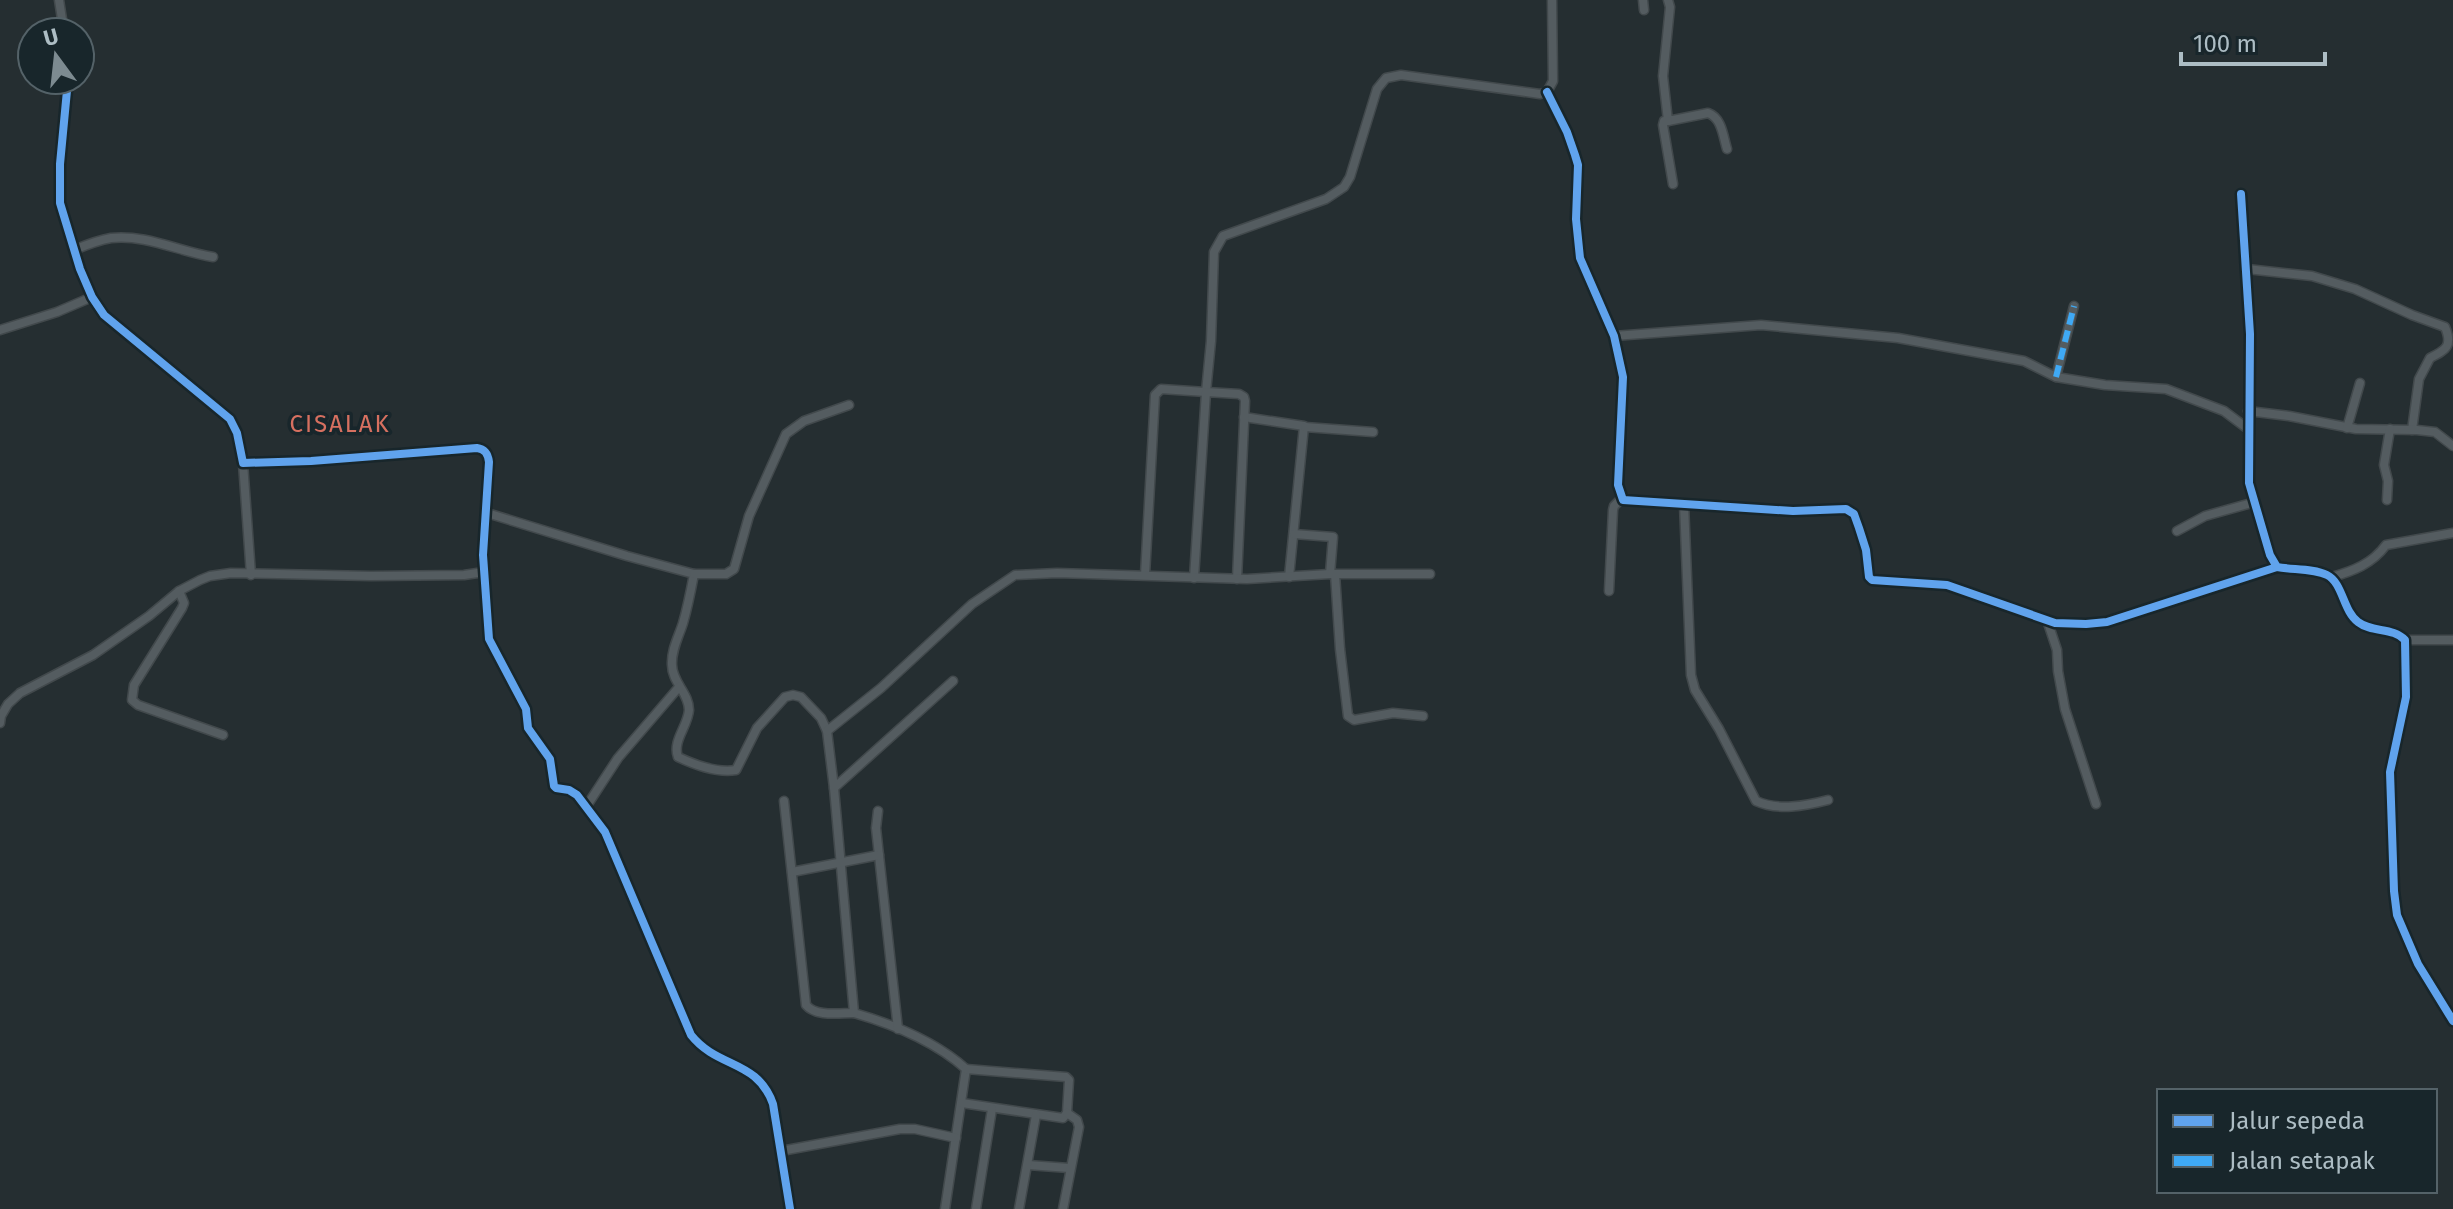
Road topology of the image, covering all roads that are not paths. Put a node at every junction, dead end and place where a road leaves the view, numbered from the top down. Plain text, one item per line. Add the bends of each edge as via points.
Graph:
1 (1552, 0) edge
2 (1643, 0) edge
3 (1668, 0) edge
4 (1644, 10) dead end
5 (1547, 92) junction
6 (66, 96) edge
7 (1668, 121) junction
8 (1727, 149) dead end
9 (1673, 184) dead end
10 (2241, 194) dead end
11 (74, 250) junction
12 (213, 257) dead end
13 (2247, 269) junction
14 (92, 297) junction
15 (2074, 306) dead end
16 (0, 330) edge
17 (1614, 336) junction
18 (2451, 338) edge
19 (2056, 377) junction
20 (2360, 383) dead end
21 (1206, 392) junction
22 (849, 405) dead end
23 (2248, 411) junction
24 (1244, 417) junction
25 (1305, 427) junction
26 (2347, 428) junction
27 (2248, 429) junction
28 (2390, 429) junction
29 (2412, 430) junction
30 (1373, 432) dead end
31 (2453, 446) edge
32 (243, 463) junction
33 (1622, 498) junction
34 (2387, 500) dead end
35 (2255, 502) junction
36 (1684, 504) junction
37 (487, 513) junction
38 (2177, 531) dead end
39 (2453, 533) edge
40 (1294, 534) junction
41 (2277, 567) junction
42 (484, 572) junction
43 (694, 574) junction
44 (1332, 574) junction
45 (1430, 574) dead end
46 (251, 575) junction
47 (1145, 575) junction
48 (1289, 577) junction
49 (2332, 577) junction
50 (1194, 578) junction
51 (1237, 579) junction
52 (179, 591) junction
53 (1609, 591) dead end
54 (2047, 620) junction
55 (2405, 640) junction
56 (2453, 640) edge
57 (953, 681) dead end
58 (679, 687) junction
59 (1423, 716) dead end
60 (0, 723) edge
61 (827, 731) junction
62 (223, 735) dead end
63 (834, 788) junction
64 (1828, 800) dead end
65 (784, 801) dead end
66 (2096, 804) dead end
67 (586, 807) junction
68 (878, 811) dead end
69 (879, 855) junction
70 (840, 863) junction
71 (792, 872) junction
72 (2450, 1008) edge
73 (854, 1013) junction
74 (2453, 1021) edge
75 (898, 1029) junction
76 (966, 1069) junction
77 (962, 1103) junction
78 (992, 1109) junction
79 (1067, 1113) junction
80 (1036, 1115) junction
81 (956, 1138) junction
82 (781, 1151) junction
83 (1028, 1165) junction
84 (1069, 1168) junction
85 (790, 1209) edge
86 (945, 1209) edge
87 (976, 1209) edge
88 (1019, 1209) edge
89 (1063, 1209) edge

1 - 5 street via 1553,81
2 - 4 street
3 - 7 street via 1663,76
5 - 17 street via 1578,165 1576,219 1582,266
5 - 21 street via 1401,75 1382,81 1344,187 1218,242
6 - 11 street via 60,203
7 - 8 street via 1713,114
7 - 9 street via 1663,125
10 - 13 street
11 - 12 street via 120,238
11 - 14 street
13 - 18 street via 2312,276 2355,289 2442,325
13 - 23 street
14 - 16 street
14 - 32 street via 104,315 230,419
15 - 19 street
17 - 19 street via 1761,325 1980,352 2024,361
17 - 33 street via 1624,384 1618,485
18 - 29 street via 2444,352 2430,358 2422,370
19 - 27 street via 2166,389 2224,411
20 - 26 street
21 - 24 street via 1244,397
21 - 47 street via 1161,389 1155,395
21 - 50 street
22 - 43 street via 804,421 786,434 749,516 734,569
23 - 26 street
23 - 27 street
24 - 25 street
24 - 51 street
25 - 30 street
25 - 40 street
26 - 28 street
27 - 35 street via 2249,483
28 - 29 street
28 - 34 street via 2384,465
29 - 31 street via 2435,432
32 - 37 street via 482,449 489,462
32 - 46 street
33 - 36 street
33 - 53 street via 1613,510
35 - 38 street via 2205,516
35 - 41 street
36 - 54 street via 1846,509 1854,514 1872,580 1947,585
36 - 64 street via 1695,690 1756,801 1804,807
37 - 42 street
37 - 43 street
39 - 49 street via 2386,545 2377,557
40 - 44 street via 1333,537
40 - 48 street
41 - 49 street
41 - 54 street via 2107,622
42 - 46 street
42 - 67 street via 489,639 527,712 528,728 550,759 556,788 569,790
43 - 58 street via 672,655
44 - 45 street
44 - 48 street
44 - 59 street via 1348,716
46 - 52 street via 210,576
47 - 50 street
47 - 61 street via 1015,575 972,604
48 - 51 street
49 - 55 street via 2356,620
50 - 51 street
52 - 60 street via 93,655 20,693
52 - 62 street via 182,608 134,685 132,700
54 - 66 street via 2065,709
55 - 56 street
55 - 72 street via 2406,697 2390,772 2394,891 2397,915 2418,964
57 - 63 street
58 - 61 street via 689,709 676,752 707,767 736,770 757,728 785,697 801,697
58 - 67 street via 618,758
61 - 63 street
63 - 70 street
65 - 71 street
67 - 82 street via 605,832 691,1035 699,1045 760,1079 773,1104
68 - 69 street
69 - 70 street
69 - 75 street
70 - 71 street
70 - 73 street
71 - 73 street via 808,1009
72 - 74 street
73 - 75 street
75 - 76 street
76 - 77 street
76 - 79 street via 1066,1077
77 - 78 street
77 - 81 street
78 - 80 street
78 - 87 street
79 - 80 street via 1063,1118
79 - 84 street via 1079,1127
80 - 83 street
81 - 82 street via 900,1129
81 - 86 street
82 - 85 street
83 - 84 street
83 - 88 street
84 - 89 street

